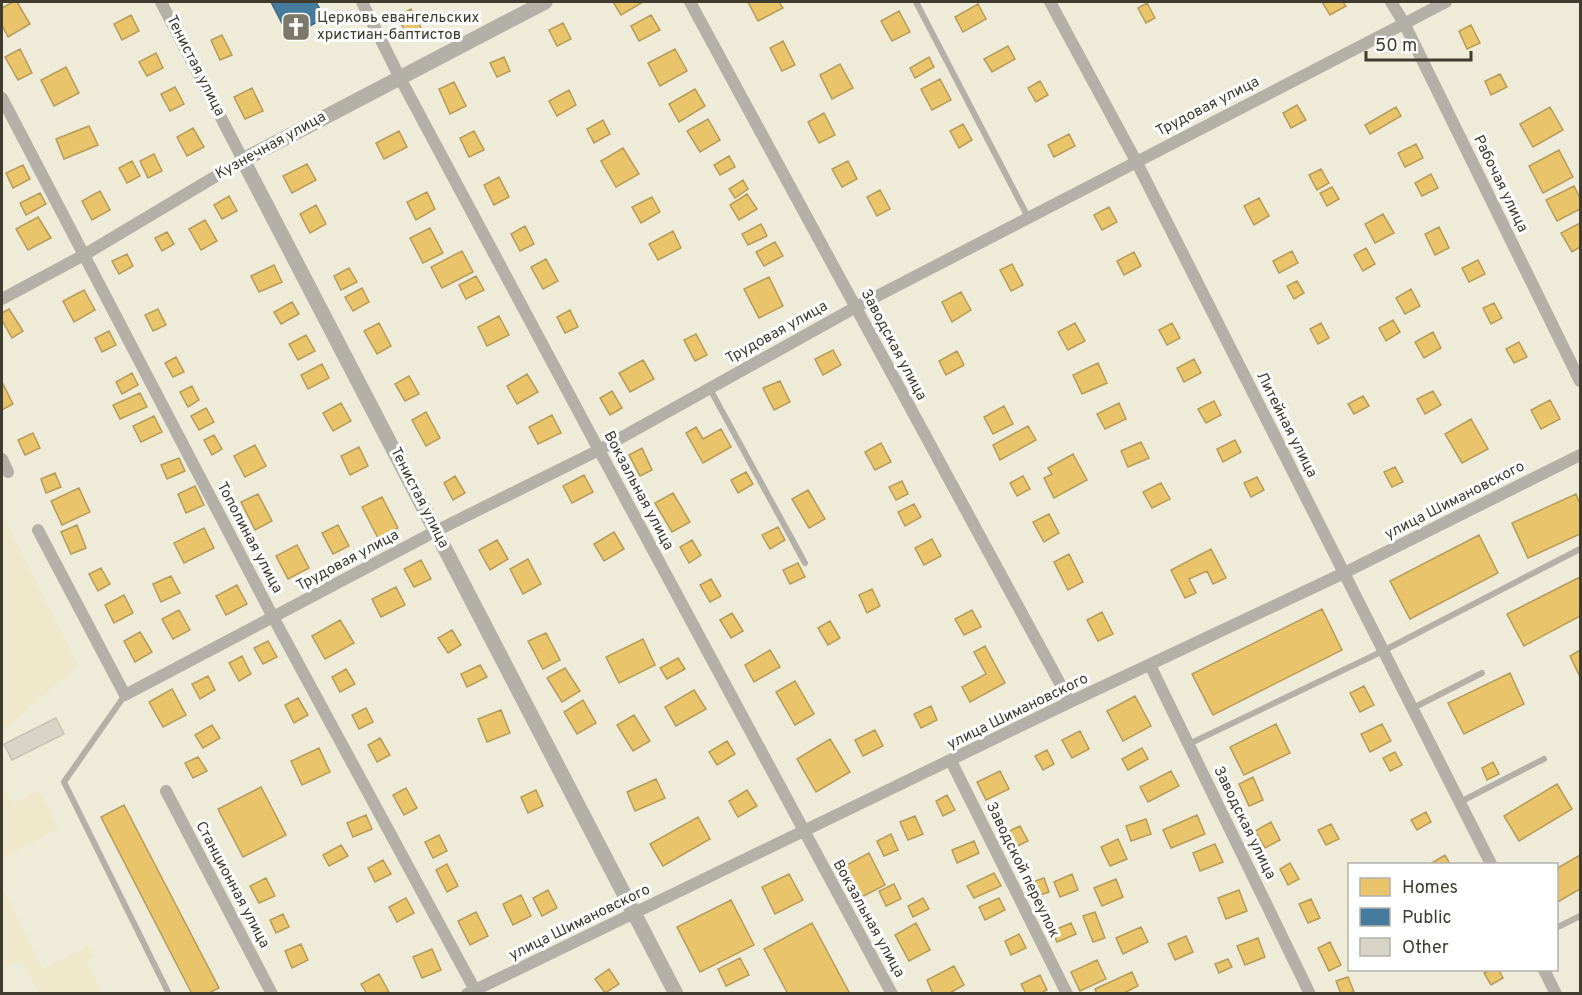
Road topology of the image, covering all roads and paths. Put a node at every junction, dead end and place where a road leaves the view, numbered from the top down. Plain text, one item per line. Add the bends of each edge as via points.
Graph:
1 (161, 2) edge
2 (362, 2) edge
3 (545, 2) edge
4 (690, 2) edge
5 (916, 2) edge
6 (1050, 2) edge
7 (1391, 2) edge
8 (1446, 2) edge
9 (1404, 23) junction
10 (400, 78) junction
11 (2, 98) edge
12 (243, 160) junction
13 (1136, 161) junction
14 (1028, 218) junction
15 (84, 255) junction
16 (2, 299) edge
17 (856, 307) junction
18 (1581, 381) edge
19 (709, 388) junction
20 (599, 450) junction
21 (1581, 455) edge
22 (2, 459) edge
23 (8, 472) dead end
24 (38, 530) dead end
25 (436, 531) junction
26 (1581, 549) edge
27 (805, 563) dead end
28 (1344, 573) junction
29 (273, 617) junction
30 (1383, 651) junction
31 (1150, 665) junction
32 (1482, 673) dead end
33 (125, 695) junction
34 (1070, 702) junction
35 (1412, 708) junction
36 (1189, 744) junction
37 (1544, 759) dead end
38 (951, 760) junction
39 (166, 791) dead end
40 (1460, 803) junction
41 (804, 832) junction
42 (1490, 863) edge
43 (634, 913) junction
44 (1581, 916) edge
45 (1558, 928) edge
46 (1545, 971) edge
47 (471, 992) edge
48 (169, 993) edge
49 (272, 993) edge
50 (676, 993) edge
51 (892, 993) edge
52 (1066, 993) edge
53 (1310, 993) edge
54 (1556, 993) edge

1 - 12 street, Тенистая улица
2 - 10 street, Вокзальная улица
3 - 10 street, Кузнечная улица
4 - 17 street, Заводская улица
5 - 14 lane
6 - 13 street, Литейная улица
7 - 9 street, Рабочая улица
8 - 9 street, Трудовая улица
9 - 13 street, Трудовая улица
9 - 18 street, Рабочая улица
10 - 12 street, Кузнечная улица
10 - 20 street, Вокзальная улица
11 - 15 street, Тополиная улица
12 - 15 street, Кузнечная улица
12 - 25 street, Тенистая улица
13 - 14 street, Трудовая улица
13 - 28 street, Литейная улица
14 - 17 street, Трудовая улица
15 - 16 street, Кузнечная улица
15 - 29 street, Тополиная улица
17 - 19 street, Трудовая улица
17 - 34 street, Заводская улица
19 - 20 street, Трудовая улица
19 - 27 lane
20 - 25 street, Трудовая улица
20 - 41 street, Вокзальная улица
21 - 28 street, улица Шимановского
22 - 23 street
24 - 33 street
25 - 29 street, Трудовая улица
25 - 43 street, Тенистая улица
26 - 30 lane
28 - 30 street, Литейная улица
28 - 31 street, улица Шимановского
29 - 33 street, Трудовая улица
29 - 47 street, Тополиная улица
30 - 35 street, Литейная улица
30 - 36 lane
31 - 34 street, улица Шимановского
31 - 36 street, Заводская улица
32 - 35 lane
33 - 48 lane via 64,782
34 - 38 street, улица Шимановского
35 - 40 street, Литейная улица
36 - 53 street, Заводская улица
37 - 40 lane
38 - 41 street, улица Шимановского
38 - 52 street, Заводской переулок
39 - 49 street, Станционная улица
40 - 42 street, Литейная улица
41 - 43 street, улица Шимановского
41 - 51 street, Вокзальная улица
43 - 47 street, улица Шимановского
43 - 50 street, Тенистая улица
44 - 45 lane
46 - 54 street

